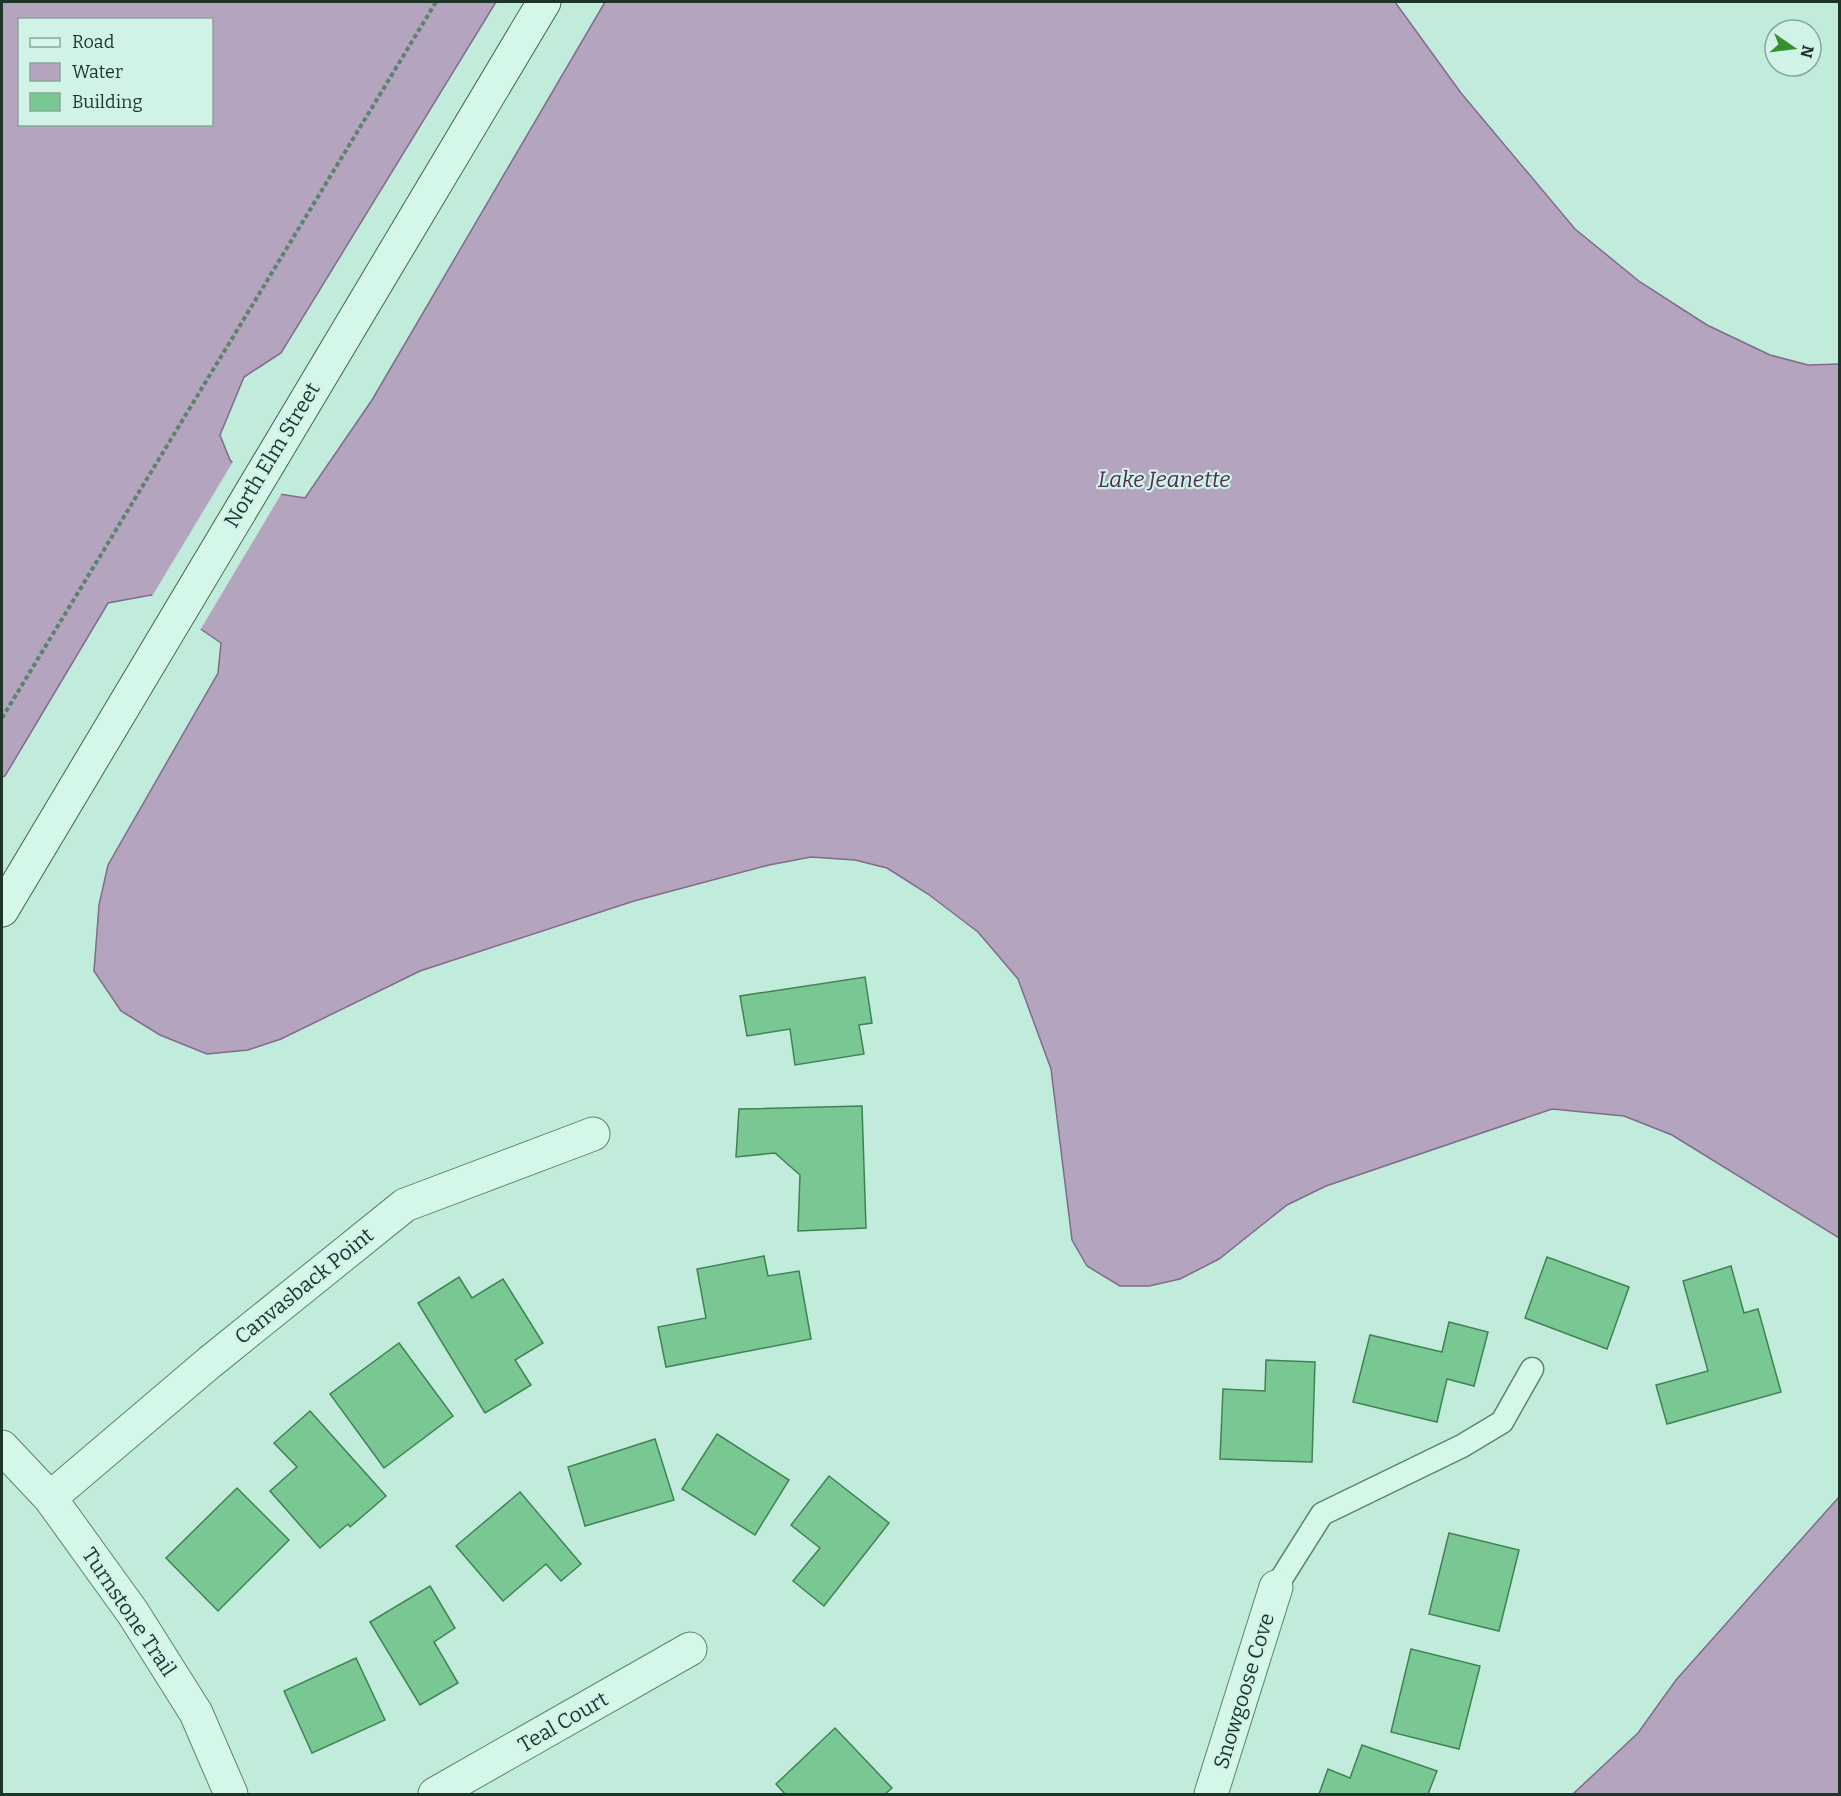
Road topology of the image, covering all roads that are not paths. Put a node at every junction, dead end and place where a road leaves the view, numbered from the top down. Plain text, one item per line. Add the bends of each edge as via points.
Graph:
1 (544, 2) edge
2 (2, 910) edge
3 (593, 1134) dead end
4 (1532, 1369) dead end
5 (2, 1447) edge
6 (50, 1498) junction
7 (1276, 1587) joint
8 (690, 1649) dead end
9 (231, 1794) edge
10 (435, 1794) edge
11 (1211, 1794) edge

1 - 2 street, North Elm Street
3 - 6 street, Canvasback Point via 405,1205 210,1362
4 - 7 lane via 1502,1422 1462,1446 1322,1514
5 - 6 street, Turnstone Trail
6 - 9 street, Turnstone Trail via 133,1613 196,1713
7 - 11 street, Snowgoose Cove
8 - 10 street, Teal Court

